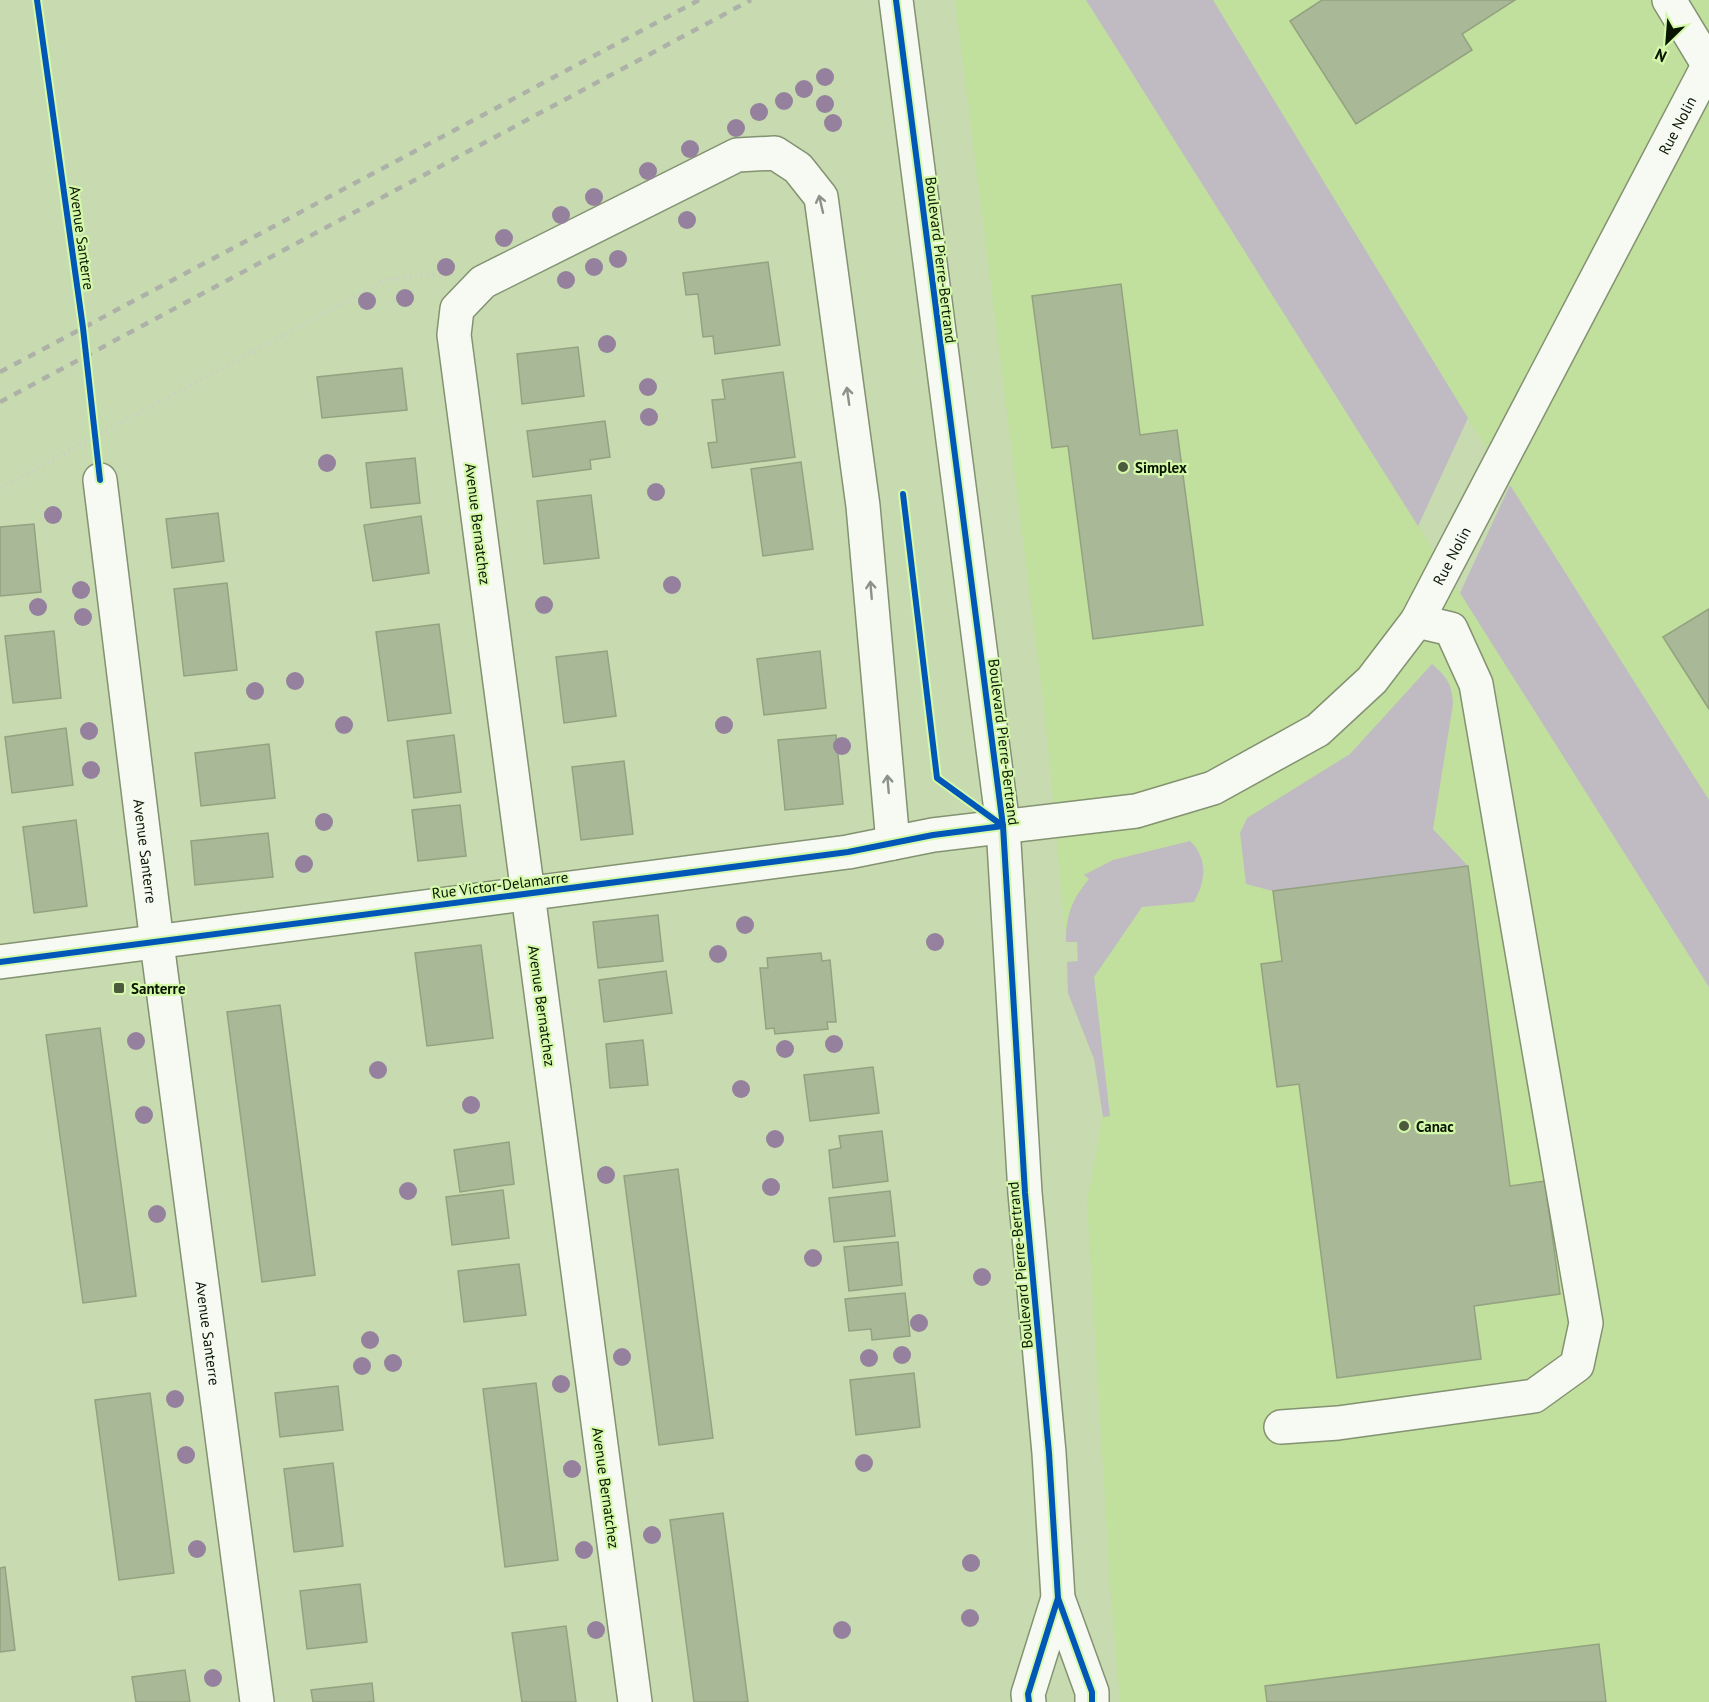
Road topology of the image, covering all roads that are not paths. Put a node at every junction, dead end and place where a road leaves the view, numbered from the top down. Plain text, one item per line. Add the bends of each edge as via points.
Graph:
1 (896, 0) edge
2 (1669, 0) edge
3 (1709, 65) edge
4 (100, 480) road end
5 (1418, 621) junction
6 (1003, 826) junction
7 (894, 843) junction
8 (526, 894) junction
9 (157, 943) junction
10 (0, 962) edge
11 (1281, 1427) dead end
12 (1058, 1598) junction
13 (257, 1702) edge
14 (635, 1702) edge
15 (1029, 1702) edge
16 (1092, 1702) edge

1 - 6 street, Boulevard Pierre-Bertrand
2 - 3 street
3 - 5 street, Rue Nolin
4 - 9 street, Avenue Santerre
5 - 6 street, Rue Nolin via 1372,680 1318,730 1213,789 1136,811
5 - 11 street via 1451,629 1476,684 1586,1323 1577,1365 1534,1396
6 - 7 street, Rue Victor-Delamarre
6 - 12 street, Boulevard Pierre-Bertrand via 1025,1193
7 - 8 street, Rue Victor-Delamarre
7 -> 8 street, Avenue Bernatchez via 863,506 821,196 798,168 775,153 737,155 483,282 456,309 454,335
8 - 9 street, Rue Victor-Delamarre
8 - 14 street, Avenue Bernatchez
9 - 10 street, Rue Victor-Delamarre
9 - 13 street, Avenue Santerre
12 - 15 street, Boulevard Pierre-Bertrand via 1028,1694
12 - 16 street, Boulevard Pierre-Bertrand via 1092,1692

